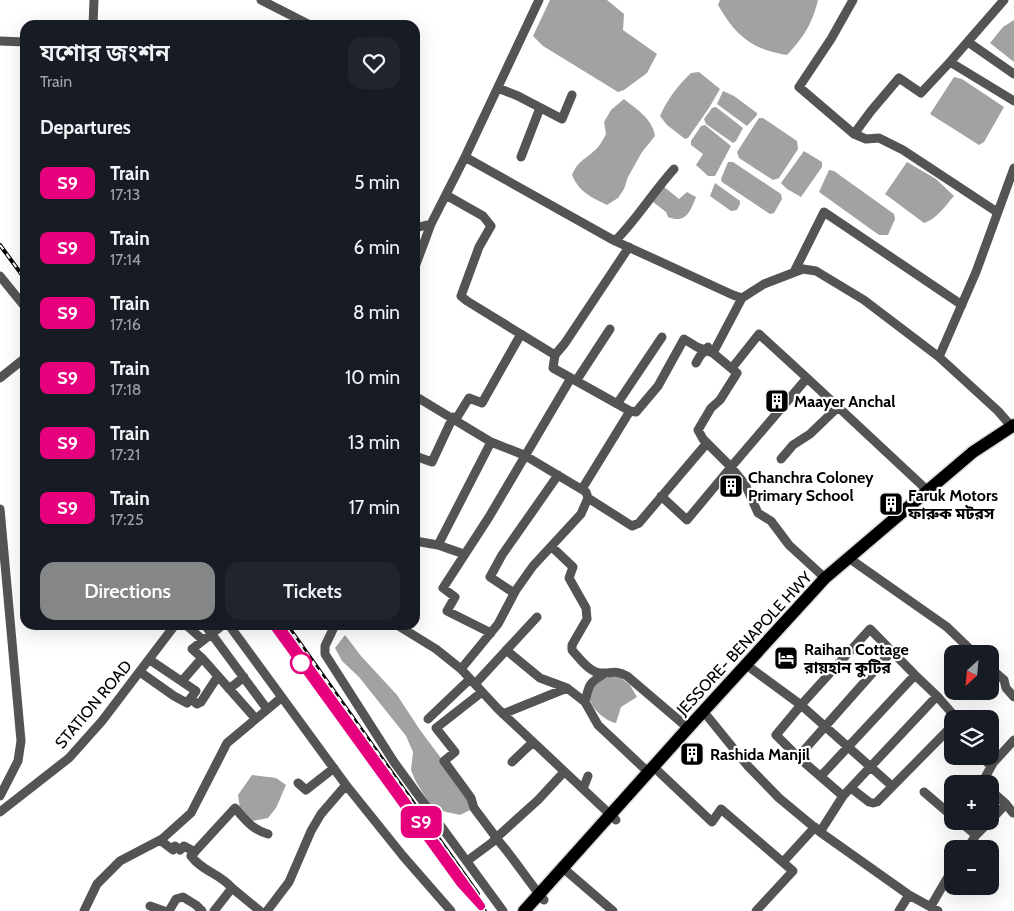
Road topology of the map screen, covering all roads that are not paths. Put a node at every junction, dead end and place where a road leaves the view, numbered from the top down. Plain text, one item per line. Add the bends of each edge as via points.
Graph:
1 (94, 0) edge
2 (261, 0) edge
3 (539, 0) edge
4 (853, 0) edge
5 (1004, 0) edge
6 (93, 20) edge
7 (300, 20) edge
8 (0, 41) edge
9 (20, 42) edge
10 (968, 42) junction
11 (950, 62) junction
12 (1014, 74) edge
13 (498, 88) junction
14 (572, 95) dead end
15 (1014, 101) edge
16 (540, 108) junction
17 (854, 134) junction
18 (465, 157) junction
19 (521, 157) dead end
20 (1014, 168) edge
21 (674, 169) dead end
22 (446, 195) junction
23 (997, 212) junction
24 (431, 224) junction
25 (420, 227) edge
26 (615, 241) junction
27 (629, 248) junction
28 (420, 254) edge
29 (794, 272) junction
30 (0, 276) edge
31 (742, 298) junction
32 (20, 301) edge
33 (962, 305) junction
34 (610, 329) dead end
35 (521, 334) junction
36 (662, 337) dead end
37 (720, 340) junction
38 (713, 353) junction
39 (555, 355) junction
40 (939, 357) junction
41 (20, 362) edge
42 (696, 364) dead end
43 (732, 368) junction
44 (0, 378) edge
45 (807, 378) junction
46 (573, 380) junction
47 (420, 399) edge
48 (617, 404) junction
49 (838, 407) junction
50 (630, 411) junction
51 (454, 418) junction
52 (1013, 428) edge
53 (491, 442) junction
54 (707, 443) junction
55 (524, 454) junction
56 (420, 458) edge
57 (781, 459) dead end
58 (731, 467) junction
59 (558, 475) junction
60 (582, 489) junction
61 (927, 490) junction
62 (660, 496) junction
63 (588, 498) junction
64 (0, 509) edge
65 (420, 542) edge
66 (438, 545) junction
67 (552, 547) junction
68 (464, 554) junction
69 (853, 561) junction
70 (825, 578) junction
71 (514, 593) junction
72 (537, 617) dead end
73 (171, 630) edge
74 (192, 630) edge
75 (209, 630) edge
76 (216, 630) edge
77 (233, 630) edge
78 (333, 630) edge
79 (405, 630) edge
80 (212, 633) junction
81 (491, 633) junction
82 (203, 640) junction
83 (965, 645) edge
84 (506, 650) junction
85 (892, 651) junction
86 (202, 658) junction
87 (150, 660) junction
88 (752, 668) junction
89 (461, 669) junction
90 (140, 672) junction
91 (607, 672) junction
92 (915, 675) junction
93 (218, 676) junction
94 (999, 676) edge
95 (244, 677) junction
96 (182, 681) junction
97 (476, 685) junction
98 (273, 687) junction
99 (567, 688) junction
100 (229, 689) junction
101 (937, 696) junction
102 (258, 697) junction
103 (1014, 697) edge
104 (281, 698) junction
105 (191, 699) junction
106 (585, 702) junction
107 (801, 705) junction
108 (267, 709) junction
109 (949, 710) edge
110 (503, 714) junction
111 (708, 717) junction
112 (255, 718) junction
113 (428, 719) dead end
114 (825, 726) junction
115 (688, 728) junction
116 (944, 734) edge
117 (533, 742) junction
118 (1012, 745) edge
119 (847, 746) junction
120 (798, 757) junction
121 (512, 762) dead end
122 (991, 766) joint
123 (871, 767) junction
124 (334, 768) junction
125 (564, 772) junction
126 (654, 772) junction
127 (986, 775) edge
128 (588, 776) dead end
129 (821, 776) junction
130 (298, 783) dead end
131 (346, 785) junction
132 (892, 786) junction
133 (851, 788) junction
134 (583, 789) junction
135 (924, 792) dead end
136 (0, 796) edge
137 (844, 796) junction
138 (999, 798) edge
139 (1006, 804) junction
140 (944, 809) edge
141 (999, 811) edge
142 (0, 812) edge
143 (1013, 813) dead end
144 (613, 817) junction
145 (818, 830) junction
146 (970, 830) edge
147 (981, 830) edge
148 (268, 834) dead end
149 (976, 835) junction
150 (160, 840) junction
151 (973, 840) edge
152 (195, 852) junction
153 (467, 861) junction
154 (783, 862) junction
155 (566, 870) junction
156 (232, 888) junction
157 (944, 888) edge
158 (909, 895) junction
159 (542, 897) junction
160 (150, 906) dead end
161 (935, 909) edge
162 (84, 911) edge
163 (164, 911) edge
164 (169, 911) edge
165 (202, 911) edge
166 (214, 911) edge
167 (260, 911) edge
168 (267, 911) edge
169 (452, 911) edge
170 (503, 911) edge
171 (524, 911) edge
172 (534, 911) edge
173 (612, 911) edge
174 (756, 911) edge
175 (899, 911) edge

1 - 6 street
2 - 7 street
3 - 13 street
4 - 17 street via 832,39 799,87
5 - 10 street
8 - 9 street
10 - 11 street
10 - 12 street
11 - 15 street
11 - 17 street via 921,93 899,78
13 - 16 street
13 - 18 street
14 - 16 street via 562,119
16 - 19 street
17 - 23 street via 866,139 879,138 903,150
18 - 22 street
18 - 26 street
20 - 23 street
21 - 26 street
22 - 24 street
22 - 35 street via 483,216 492,226 479,247 461,296
23 - 33 street
24 - 25 street
24 - 28 street
26 - 27 street
27 - 31 street
27 - 39 street
29 - 31 street via 764,284
29 - 33 street via 824,212
29 - 40 street via 803,269 816,271 864,300
30 - 32 street
31 - 37 street
33 - 40 street
34 - 46 street
35 - 39 street
35 - 51 street via 482,403 469,398
36 - 48 street
37 - 38 street
37 - 42 street via 711,344
38 - 43 street
38 - 50 street via 684,339 654,391 636,412
39 - 46 street via 553,368
40 - 52 street
41 - 44 street
43 - 45 street via 759,334
43 - 54 street via 737,374 720,400 694,427
45 - 49 street
45 - 58 street
46 - 48 street
46 - 55 street
47 - 51 street
48 - 50 street
49 - 57 street
49 - 61 street
50 - 60 street
51 - 53 street
51 - 56 street via 432,462
52 - 61 highway, JESSORE- BENAPOLE HWY via 978,448
52 - 69 highway, JESSORE- BENAPOLE HWY
53 - 55 street
53 - 66 street
54 - 58 street
54 - 62 street
55 - 59 street
55 - 68 street
58 - 62 street via 687,520
58 - 70 street via 745,484 758,513 771,521 790,545
59 - 60 street
59 - 71 street via 490,577
60 - 63 street
61 - 70 highway, JESSORE- BENAPOLE HWY
62 - 63 street via 640,523 632,526
63 - 67 street via 580,514
64 - 136 street via 20,750 18,761
65 - 66 street
66 - 68 street
67 - 71 street via 533,566
67 - 91 street via 573,567 569,578 586,608 587,619 572,650 589,668
68 - 81 street via 443,588 456,597 447,611
69 - 83 street via 946,627
69 - 88 highway, JESSORE- BENAPOLE HWY
70 - 115 highway, JESSORE- BENAPOLE HWY
71 - 81 street
72 - 84 street
73 - 87 street, STATION ROAD
74 - 82 street
75 - 80 street
76 - 80 street
77 - 98 street
78 - 153 street via 325,654 394,762
79 - 89 street
80 - 82 street
80 - 95 street
81 - 89 street
82 - 86 street via 192,649
84 - 97 street
84 - 99 street via 540,678
85 - 92 street
85 - 107 street via 870,628
85 - 114 street
86 - 93 street
86 - 96 street
87 - 90 street, STATION ROAD
87 - 96 street
88 - 107 street
88 - 111 highway, JESSORE- BENAPOLE HWY
89 - 97 street
90 - 105 street via 187,703
90 - 142 street, STATION ROAD via 69,758
91 - 106 street via 594,679
91 - 115 street via 620,672 627,676
92 - 101 street
92 - 119 street
93 - 100 street
93 - 105 street via 201,702 197,704
94 - 103 street
95 - 100 street
95 - 102 street
96 - 105 street via 196,691
97 - 110 street
97 - 113 street
97 - 153 street via 436,728 455,752 444,761 495,836 494,841
98 - 102 street
98 - 104 street
99 - 106 street
99 - 110 street
100 - 112 street
101 - 109 street
101 - 123 street
102 - 108 street
104 - 108 street
104 - 124 street
106 - 126 street via 598,725
107 - 114 street
107 - 120 street via 776,735
108 - 112 street
110 - 117 street
111 - 126 highway, JESSORE- BENAPOLE HWY
111 - 145 street via 779,798
112 - 150 street via 227,743 191,813
114 - 119 street
114 - 120 street
115 - 126 highway, JESSORE- BENAPOLE HWY
116 - 132 street
117 - 121 street
117 - 125 street
118 - 122 street
119 - 123 street
119 - 129 street
120 - 129 street
122 - 127 street
123 - 132 street
123 - 133 street
124 - 130 street via 306,790
124 - 131 street
125 - 134 street
125 - 159 street via 496,838
126 - 144 highway, JESSORE- BENAPOLE HWY
126 - 154 street via 712,822 721,809
128 - 134 street
129 - 137 street
131 - 168 street via 321,814 289,882
131 - 169 street
132 - 133 street via 873,803
133 - 137 street
134 - 144 street
135 - 140 street
137 - 145 street
138 - 139 street
139 - 141 street
139 - 143 street
144 - 155 highway, JESSORE- BENAPOLE HWY
145 - 154 street
145 - 158 street
146 - 149 street
147 - 149 street
148 - 152 street via 257,831 235,808
149 - 151 street
150 - 152 street via 173,850 175,846 180,850 184,846
150 - 162 street via 120,861 98,884
152 - 156 street via 191,856 197,865 224,879
153 - 170 street
154 - 174 street via 793,870
155 - 159 highway, JESSORE- BENAPOLE HWY
155 - 173 street
156 - 166 street
156 - 167 street
157 - 161 street
158 - 161 street
158 - 175 street
159 - 171 highway, JESSORE- BENAPOLE HWY
159 - 172 highway, JESSORE- BENAPOLE HWY
160 - 163 street
164 - 165 street via 176,900 183,897

